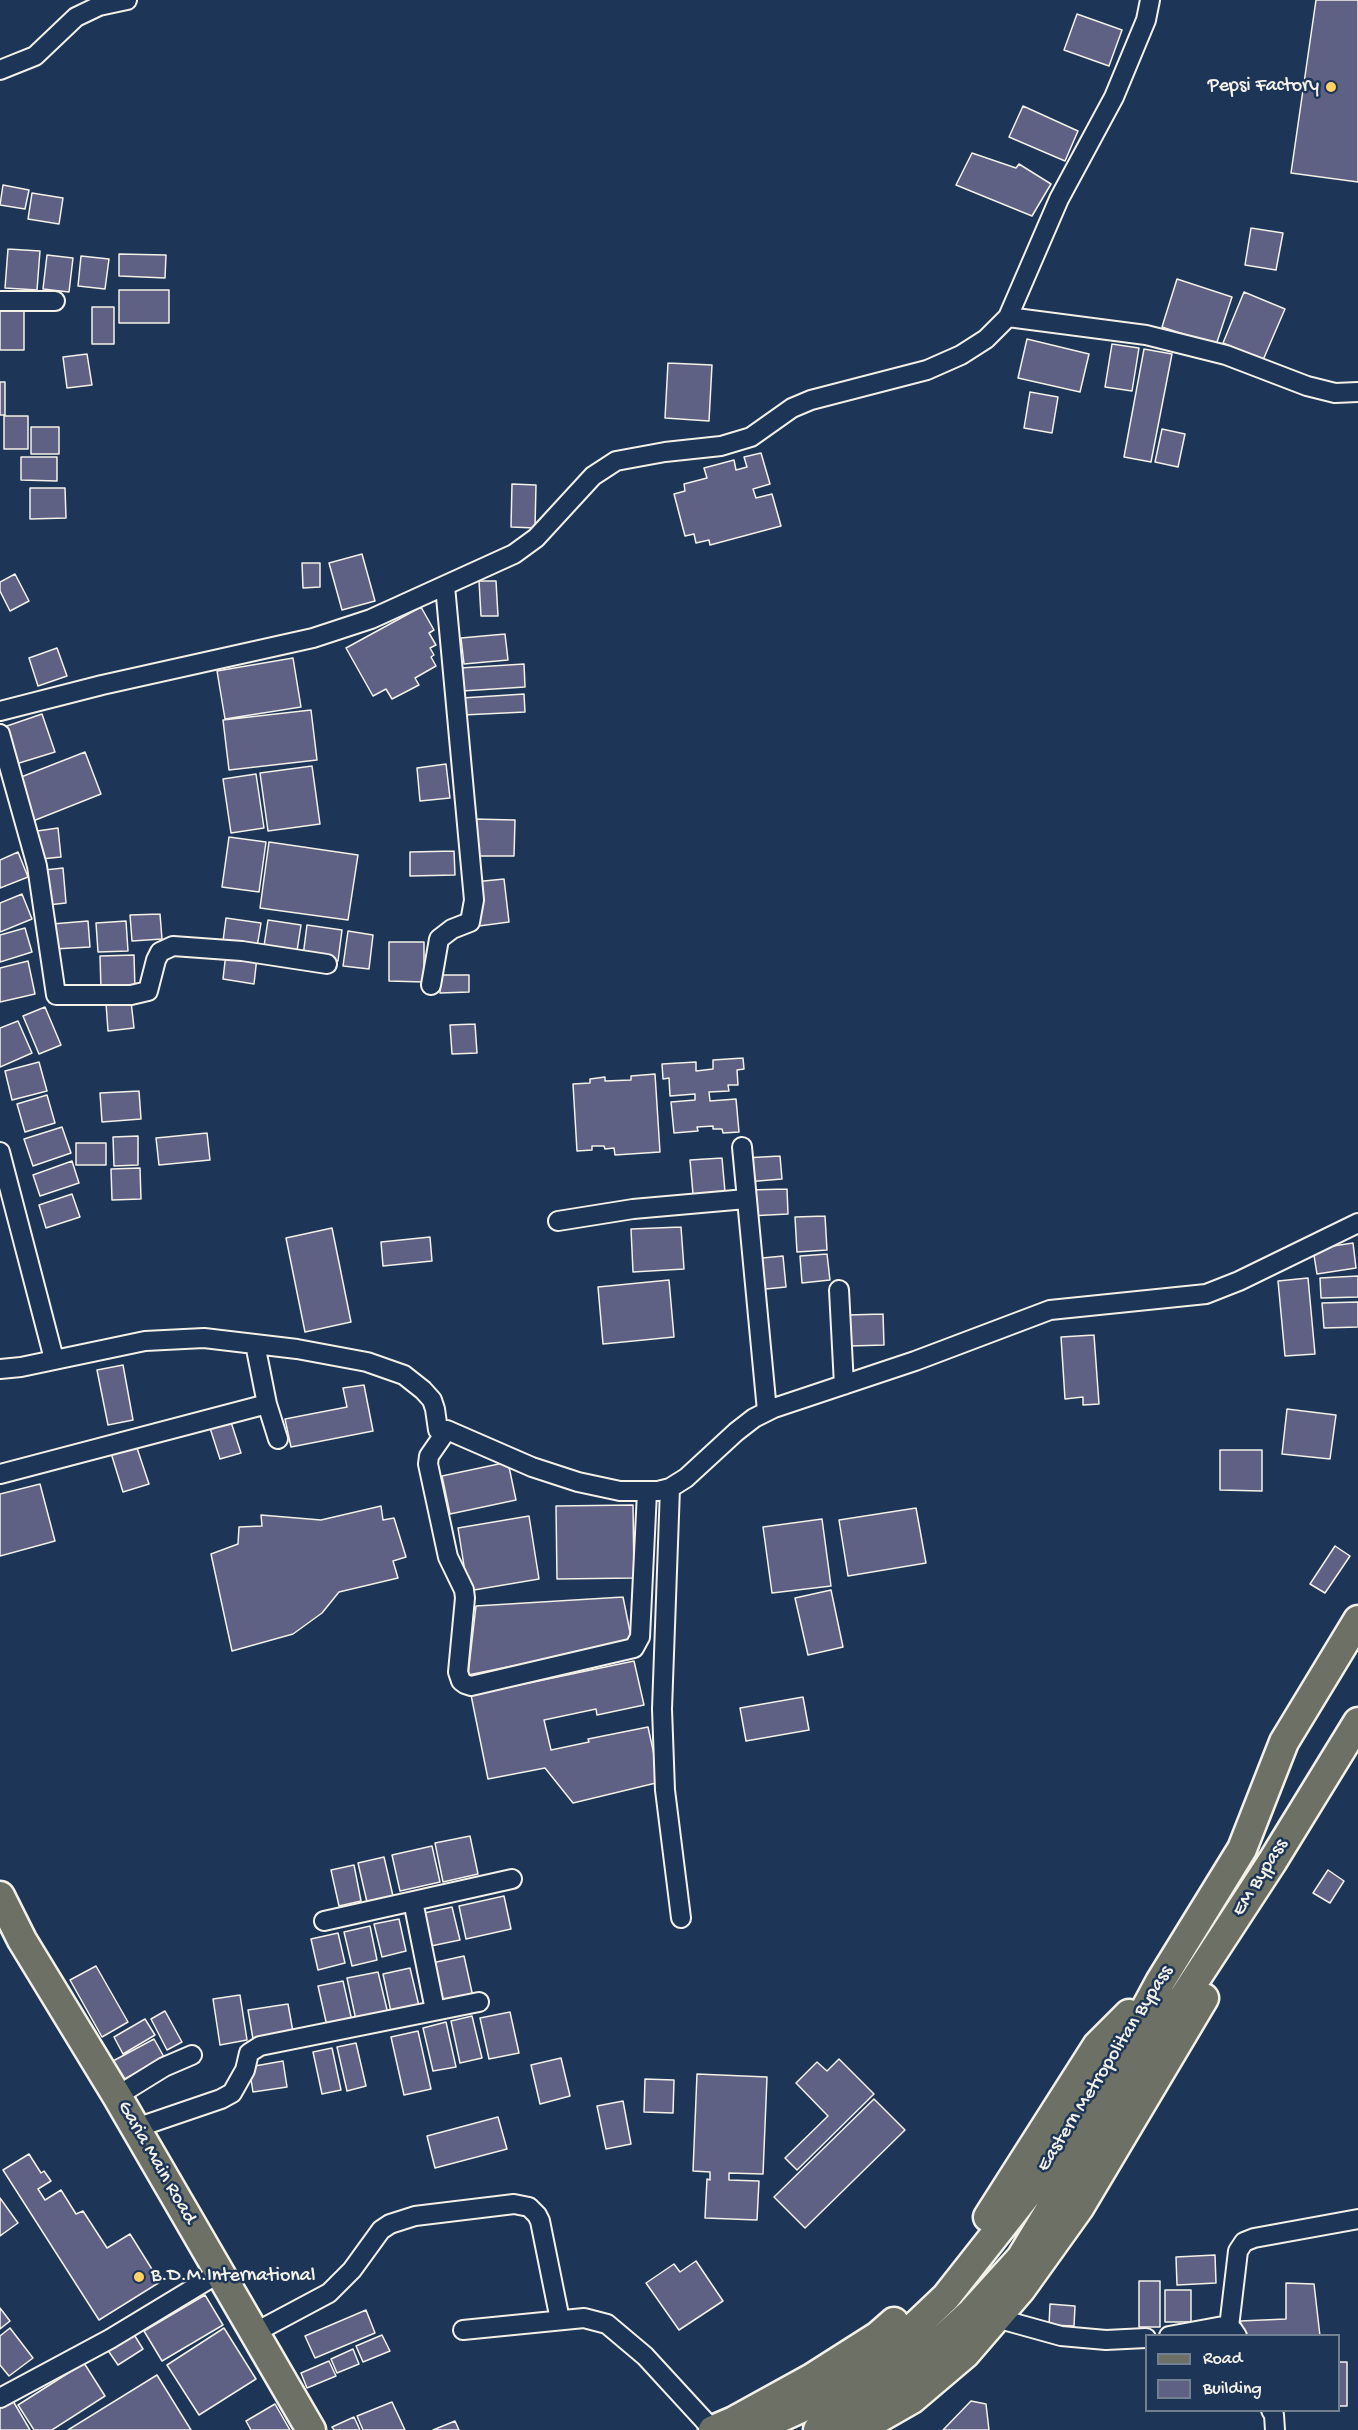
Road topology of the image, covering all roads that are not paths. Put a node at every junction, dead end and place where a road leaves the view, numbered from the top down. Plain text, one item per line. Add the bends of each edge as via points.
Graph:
1 (127, 0) edge
2 (1150, 0) edge
3 (0, 70) edge
4 (0, 301) edge
5 (55, 301) dead end
6 (1008, 317) junction
7 (1358, 392) edge
8 (445, 586) junction
9 (0, 711) edge
10 (0, 734) edge
11 (327, 964) dead end
12 (431, 985) dead end
13 (742, 1147) dead end
14 (0, 1152) edge
15 (746, 1198) junction
16 (558, 1221) dead end
17 (1358, 1223) edge
18 (839, 1290) dead end
19 (255, 1344) junction
20 (54, 1359) junction
21 (0, 1369) edge
22 (844, 1385) junction
23 (267, 1404) junction
24 (767, 1411) junction
25 (447, 1430) junction
26 (278, 1439) dead end
27 (0, 1474) edge
28 (670, 1488) junction
29 (647, 1492) junction
30 (1358, 1620) edge
31 (1357, 1726) edge
32 (1242, 1849) junction
33 (1272, 1862) junction
34 (512, 1879) dead end
35 (0, 1896) edge
36 (412, 1901) junction
37 (681, 1918) dead end
38 (324, 1921) dead end
39 (1206, 1964) junction
40 (1160, 1982) junction
41 (479, 2002) dead end
42 (435, 2010) junction
43 (1150, 2026) junction
44 (192, 2055) dead end
45 (117, 2096) junction
46 (136, 2128) junction
47 (1358, 2219) edge
48 (219, 2273) junction
49 (996, 2318) junction
50 (560, 2320) junction
51 (463, 2330) dead end
52 (1233, 2331) edge
53 (254, 2333) junction
54 (1179, 2334) edge
55 (1145, 2338) edge
56 (2, 2391) edge
57 (1272, 2412) edge
58 (311, 2430) edge
59 (713, 2430) edge
60 (753, 2430) edge
61 (818, 2430) edge
62 (858, 2430) edge
63 (1275, 2430) edge

1 - 3 street via 99,6 76,17 35,57
2 - 6 street via 1146,20 1114,97 1059,199
4 - 5 street
6 - 7 street via 1146,335 1226,355 1313,388 1335,393
6 - 8 street via 986,339 961,355 927,370 811,400 792,408 751,437 721,446 616,461 593,476 536,538 514,554
8 - 9 street via 342,630
8 - 12 street via 474,900 470,922 439,939
10 - 11 street via 37,866 56,995 131,995 148,991 160,952 173,946 242,951
13 - 15 street
14 - 20 street
15 - 16 street
15 - 24 street
17 - 22 street via 1206,1294 1050,1310
18 - 22 street
19 - 20 street via 204,1338 154,1341
19 - 23 street
19 - 25 street via 367,1362 404,1375 432,1400 438,1430
20 - 21 street
22 - 24 street
23 - 26 street
23 - 27 street
24 - 28 street
25 - 29 street via 578,1482
25 - 29 street via 429,1456 428,1464 448,1557 464,1590 458,1672 461,1681 471,1686 634,1648 639,1643
28 - 29 street
28 - 37 street via 662,1709 665,1790
30 - 32 main road, Eastern Metropolitan Bypass via 1284,1742
31 - 33 main road, EM Bypass
32 - 33 main road
32 - 40 main road, Eastern Metropolitan Bypass
33 - 39 main road, EM Bypass
34 - 36 street
35 - 45 main road, Garia Main Road via 22,1940
36 - 38 street
36 - 42 street
39 - 43 main road, EM Bypass
39 - 49 main road via 1208,1992 1154,2086 1079,2208
40 - 43 main road, Eastern Metropolitan Bypass
40 - 59 main road via 1097,2046 974,2238 930,2292 878,2336 812,2378
41 - 42 street
42 - 46 street via 254,2048 232,2093
43 - 60 main road, Eastern Metropolitan Bypass via 1035,2184 946,2297 885,2355 814,2402
43 - 61 main road, Eastern Metropolitan Bypass via 1021,2258 972,2312 903,2375
44 - 45 street
45 - 46 main road, Garia Main Road
46 - 48 main road, Garia Main Road
47 - 52 street via 1244,2242 1238,2251
48 - 53 main road, Garia Main Road
48 - 56 street via 110,2339
49 - 55 street via 1061,2336
49 - 62 main road via 965,2354 912,2399
50 - 51 street
50 - 53 street via 540,2221 529,2207 514,2204 415,2216 390,2224 329,2293
50 - 59 street via 584,2318 607,2324 621,2334
52 - 54 street via 1215,2327
53 - 58 main road, Garia Main Road
57 - 63 street

